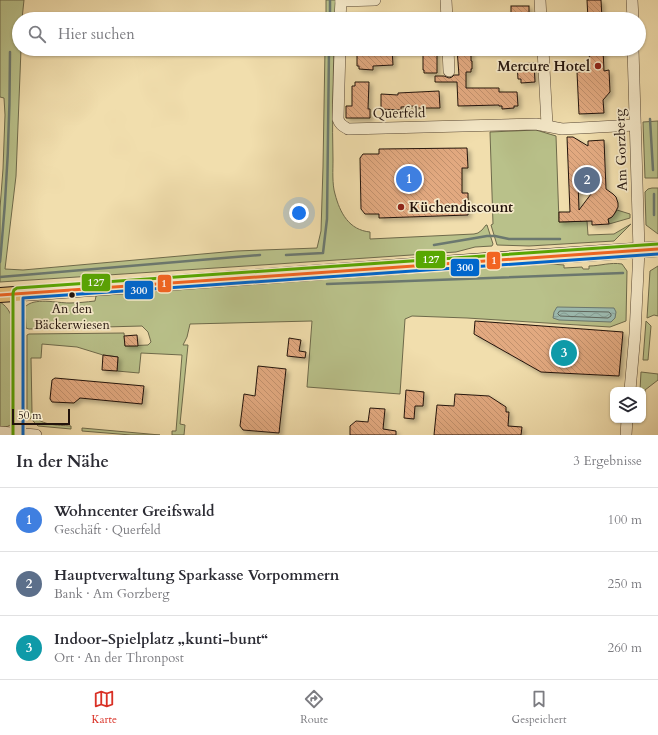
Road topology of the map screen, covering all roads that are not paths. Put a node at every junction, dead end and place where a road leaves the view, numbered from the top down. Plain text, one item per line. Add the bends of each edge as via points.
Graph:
1 (376, 0) edge
2 (446, 0) edge
3 (540, 0) edge
4 (632, 0) edge
5 (341, 1) edge
6 (340, 12) edge
7 (447, 12) edge
8 (541, 12) edge
9 (633, 12) edge
10 (340, 56) edge
11 (448, 56) edge
12 (543, 56) edge
13 (634, 56) edge
14 (449, 71) dead end
15 (542, 125) junction
16 (635, 125) junction
17 (658, 249) edge
18 (639, 250) junction
19 (18, 293) junction
20 (0, 295) edge
21 (630, 387) edge
22 (627, 423) edge
23 (0, 432) edge
24 (18, 434) edge
25 (36, 435) edge
26 (626, 435) edge

1 - 5 street
2 - 7 street
3 - 8 street
4 - 9 street
5 - 6 street
10 - 15 street, Querfeld via 338,119 341,125 348,129
11 - 14 street
12 - 15 street
13 - 16 street, Am Gorzberg
15 - 16 street, Querfeld via 562,129
16 - 18 street, Am Gorzberg
17 - 18 main road
18 - 19 main road
18 - 21 street, Am Gorzberg
19 - 20 main road
19 - 24 street
22 - 26 street
23 - 24 street
24 - 25 street

